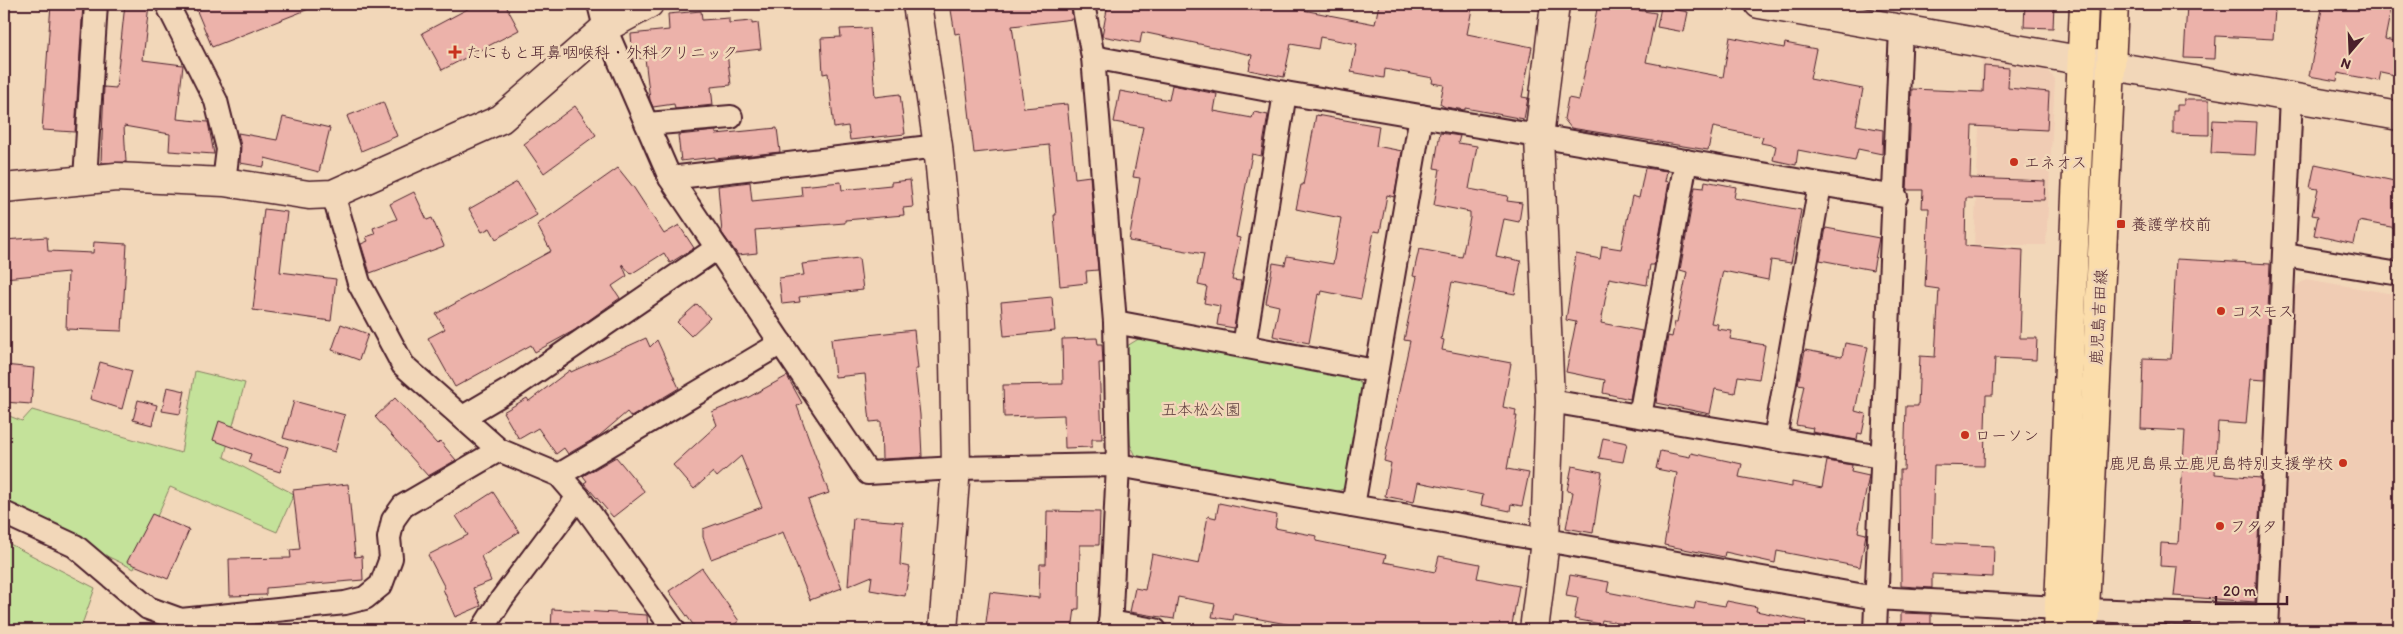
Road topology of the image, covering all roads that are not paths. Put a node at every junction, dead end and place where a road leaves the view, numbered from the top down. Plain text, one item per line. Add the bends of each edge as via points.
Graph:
1 (96, 4) edge
2 (167, 4) edge
3 (649, 4) edge
4 (917, 4) edge
5 (1083, 4) edge
6 (1556, 4) edge
7 (1759, 4) edge
8 (2084, 4) edge
9 (2114, 4) edge
10 (602, 16) edge
11 (1901, 28) junction
12 (1093, 57) junction
13 (2081, 59) junction
14 (2110, 64) junction
15 (1285, 93) junction
16 (2291, 97) junction
17 (1421, 116) junction
18 (2399, 116) edge
19 (731, 117) dead end
20 (647, 124) junction
21 (1539, 137) junction
22 (938, 146) junction
23 (1686, 161) junction
24 (670, 178) junction
25 (85, 179) junction
26 (224, 182) junction
27 (1820, 185) junction
28 (4, 188) edge
29 (333, 194) junction
30 (1896, 197) junction
31 (717, 248) junction
32 (2285, 255) junction
33 (2399, 274) edge
34 (1115, 322) junction
35 (781, 343) junction
36 (1244, 346) junction
37 (1375, 371) junction
38 (1550, 401) junction
39 (1640, 416) junction
40 (463, 418) junction
41 (1775, 439) junction
42 (499, 450) junction
43 (1881, 457) junction
44 (1118, 465) junction
45 (956, 468) junction
46 (559, 476) junction
47 (578, 497) junction
48 (1353, 506) junction
49 (4, 513) edge
50 (1545, 541) junction
51 (1876, 598) junction
52 (2071, 620) edge
53 (2267, 623) edge
54 (1110, 626) edge
55 (482, 630) edge
56 (674, 630) edge
57 (943, 630) edge
58 (1155, 630) edge
59 (1534, 630) edge
60 (1875, 630) edge

1 - 25 street
2 - 26 street via 216,100 228,149
3 - 10 street
4 - 22 street
5 - 12 street
6 - 21 street
7 - 11 street
8 - 13 main road, 鹿児島吉田線
9 - 14 main road, 鹿児島吉田線
10 - 20 street
10 - 29 street via 501,120
11 - 13 street
11 - 30 street
12 - 15 street
12 - 34 street
13 - 14 street
13 - 52 main road, 鹿児島吉田線
14 - 16 street
14 - 52 main road, 鹿児島吉田線
15 - 17 street
15 - 36 street
16 - 18 street
16 - 32 street
17 - 21 street
17 - 37 street
19 - 20 street
20 - 24 street
21 - 23 street
21 - 38 street
22 - 24 street
22 - 45 street via 953,307
23 - 27 street
23 - 39 street
24 - 31 street
25 - 26 street via 116,177
25 - 28 street
26 - 29 street via 309,195
27 - 30 street
27 - 41 street
29 - 40 street via 359,283 403,365
30 - 43 street
31 - 35 street
31 - 40 street via 514,387
32 - 33 street
32 - 53 street
34 - 36 street
34 - 44 street
35 - 45 street via 868,473
35 - 46 street
36 - 37 street
37 - 48 street
38 - 39 street
38 - 50 street
39 - 41 street
40 - 42 street
41 - 43 street
42 - 46 street
42 - 49 street via 403,506 393,520 389,538 391,558 381,585 365,598 345,604 181,620 148,608 75,546
43 - 51 street
44 - 45 street
44 - 48 street
44 - 54 street
45 - 57 street
46 - 47 street
47 - 55 street
47 - 56 street
48 - 50 street
50 - 51 street
50 - 59 street
51 - 52 street
51 - 60 street
52 - 53 street
54 - 58 street

